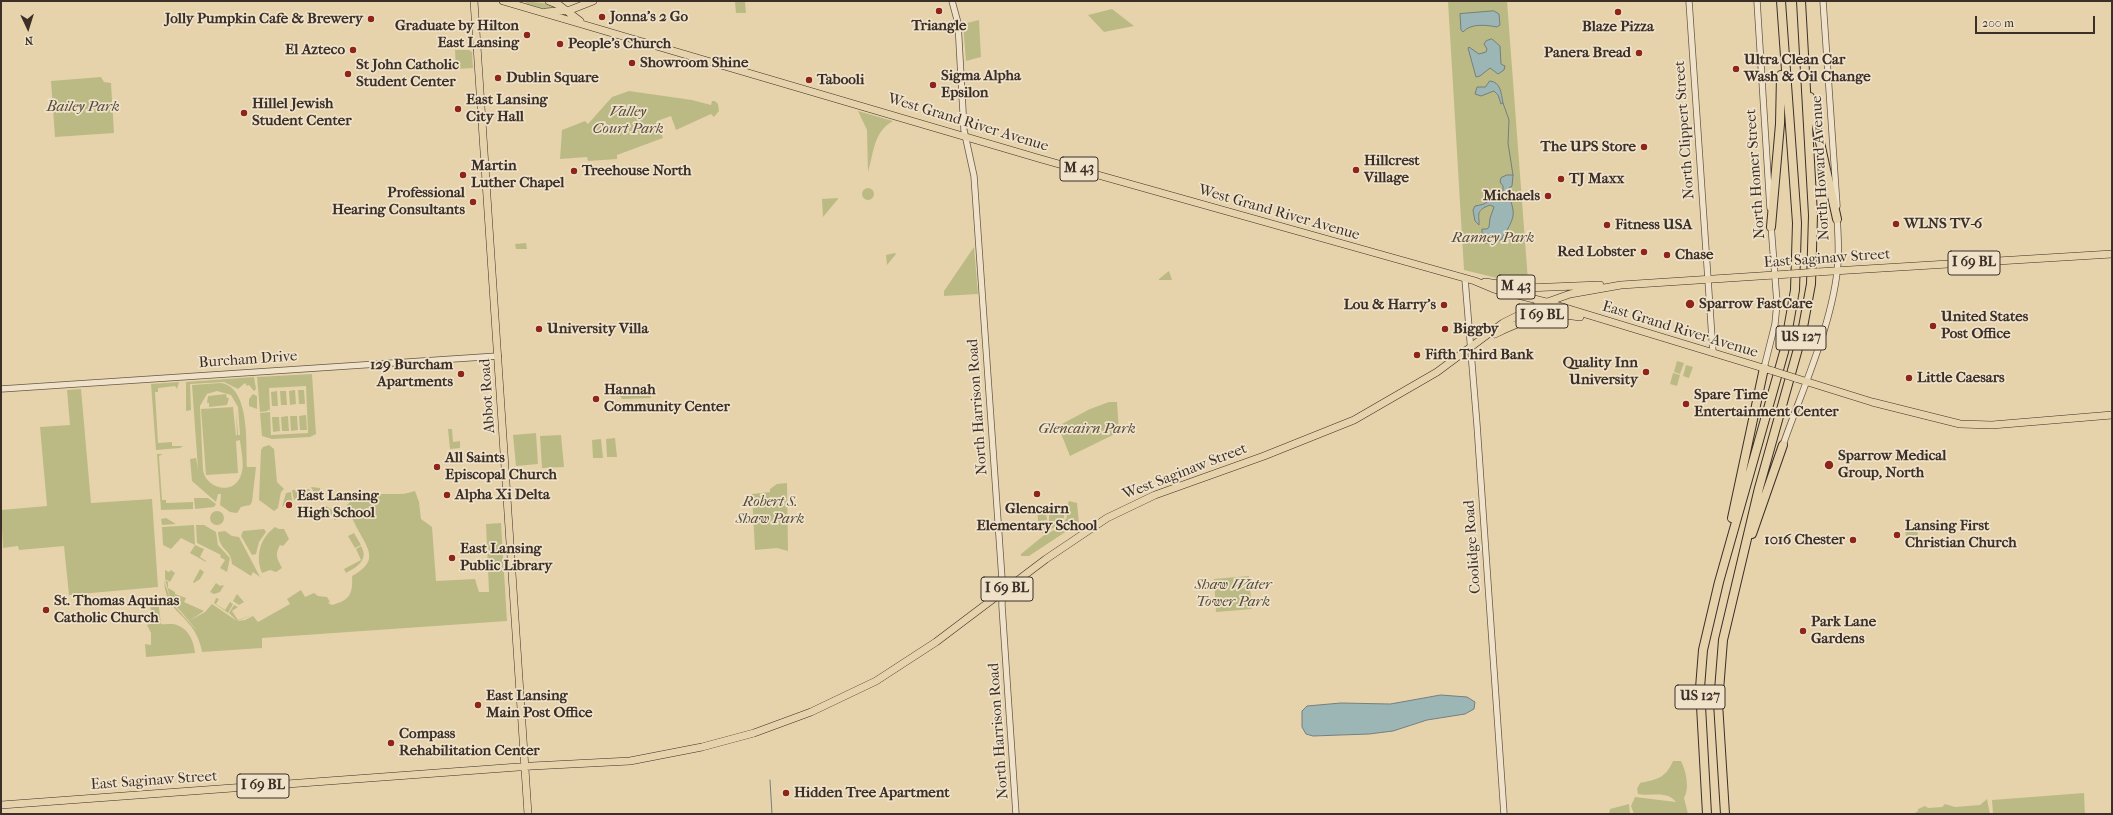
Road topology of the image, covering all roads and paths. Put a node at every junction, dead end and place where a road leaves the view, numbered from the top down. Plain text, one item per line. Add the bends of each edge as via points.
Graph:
1 (474, 1) edge
2 (503, 1) edge
3 (549, 1) edge
4 (593, 1) edge
5 (952, 1) edge
6 (1689, 1) edge
7 (1757, 1) edge
8 (1823, 1) edge
9 (1781, 4) edge
10 (1801, 4) edge
11 (538, 11) junction
12 (566, 11) junction
13 (591, 26) junction
14 (1802, 26) junction
15 (1783, 28) junction
16 (966, 136) junction
17 (1837, 220) junction
18 (1772, 227) junction
19 (2112, 254) edge
20 (1837, 270) junction
21 (1775, 275) junction
22 (1465, 279) junction
23 (1707, 279) junction
24 (1475, 281) junction
25 (1621, 285) junction
26 (1546, 302) junction
27 (1604, 321) junction
28 (1484, 340) junction
29 (1471, 349) junction
30 (1713, 353) junction
31 (498, 356) junction
32 (1769, 370) junction
33 (1805, 382) junction
34 (1, 389) edge
35 (2112, 415) edge
36 (1782, 446) joint
37 (1719, 582) junction
38 (1002, 592) junction
39 (1723, 640) junction
40 (525, 767) junction
41 (1, 805) edge
42 (528, 814) edge
43 (1016, 814) edge
44 (1504, 814) edge
45 (1707, 814) edge
46 (1725, 814) edge

1 - 31 main road, Abbot Road
2 - 11 main road, West Grand River Avenue / M 43
3 - 12 main road, West Grand River Avenue / M 43
4 - 12 main road
5 - 16 street, North Harrison Road via 958,23
6 - 23 street, North Clippert Street
7 - 18 street, North Homer Street
8 - 17 street, North Howard Avenue
9 - 15 highway, US 127
10 - 14 highway, US 127
11 - 12 main road
11 - 13 main road, West Grand River Avenue / M 43
12 - 13 main road, West Grand River Avenue / M 43 via 575,19
13 - 16 main road, West Grand River Avenue / M 43
14 - 17 highway via 1811,101
14 - 39 highway, US 127 via 1813,215 1809,296 1798,351 1747,534
15 - 18 highway via 1780,124
15 - 37 highway, US 127 via 1796,216 1795,290 1784,352
16 - 22 main road, West Grand River Avenue / M 43
16 - 38 street, North Harrison Road via 974,176
17 - 20 street, North Howard Avenue
18 - 21 street, North Homer Street
19 - 20 main road, East Saginaw Street / I 69 BL
20 - 21 main road, East Saginaw Street / I 69 BL, bridge
20 - 33 street, North Howard Avenue via 1826,321
21 - 23 main road, East Saginaw Street / I 69 BL
21 - 32 street, North Homer Street via 1776,314
22 - 24 main road, West Grand River Avenue / M 43
22 - 29 street, Coolidge Road
23 - 25 main road, East Saginaw Street / I 69 BL
23 - 30 street, North Clippert Street
24 - 25 main road, East Grand River Avenue / M 43 via 1526,288
24 - 26 main road, West Grand River Avenue / M 43 via 1494,289
25 - 26 main road, East Saginaw Street / I 69 BL via 1570,294
26 - 27 main road, East Grand River Avenue / M 43
26 - 28 main road, West Saginaw Street / I 69 BL via 1504,323
27 - 28 main road, I 69 BL via 1571,316 1543,316 1521,321
27 - 30 main road, East Grand River Avenue / I 69 BL
28 - 29 main road, West Saginaw Street / I 69 BL
29 - 38 main road, West Saginaw Street / I 69 BL via 1419,384 1354,420 1264,456 1162,492 1117,513 1075,538
29 - 44 street, Coolidge Road
30 - 32 main road, East Grand River Avenue / I 69 BL
31 - 34 street, Burcham Drive
31 - 40 main road, Abbot Road
32 - 33 main road, East Grand River Avenue / I 69 BL, bridge
32 - 37 highway
33 - 35 main road, East Grand River Avenue / I 69 BL via 1960,424 1992,425
33 - 36 street, North Howard Avenue
36 - 39 highway via 1746,551
37 - 45 highway, US 127 via 1703,650 1700,688
38 - 40 main road, West Saginaw Street / I 69 BL via 936,642 876,681 812,712 775,726 657,757 596,764
38 - 43 street, North Harrison Road
39 - 46 highway, US 127 via 1718,703
40 - 41 main road, East Saginaw Street / I 69 BL
40 - 42 main road, Abbot Road

